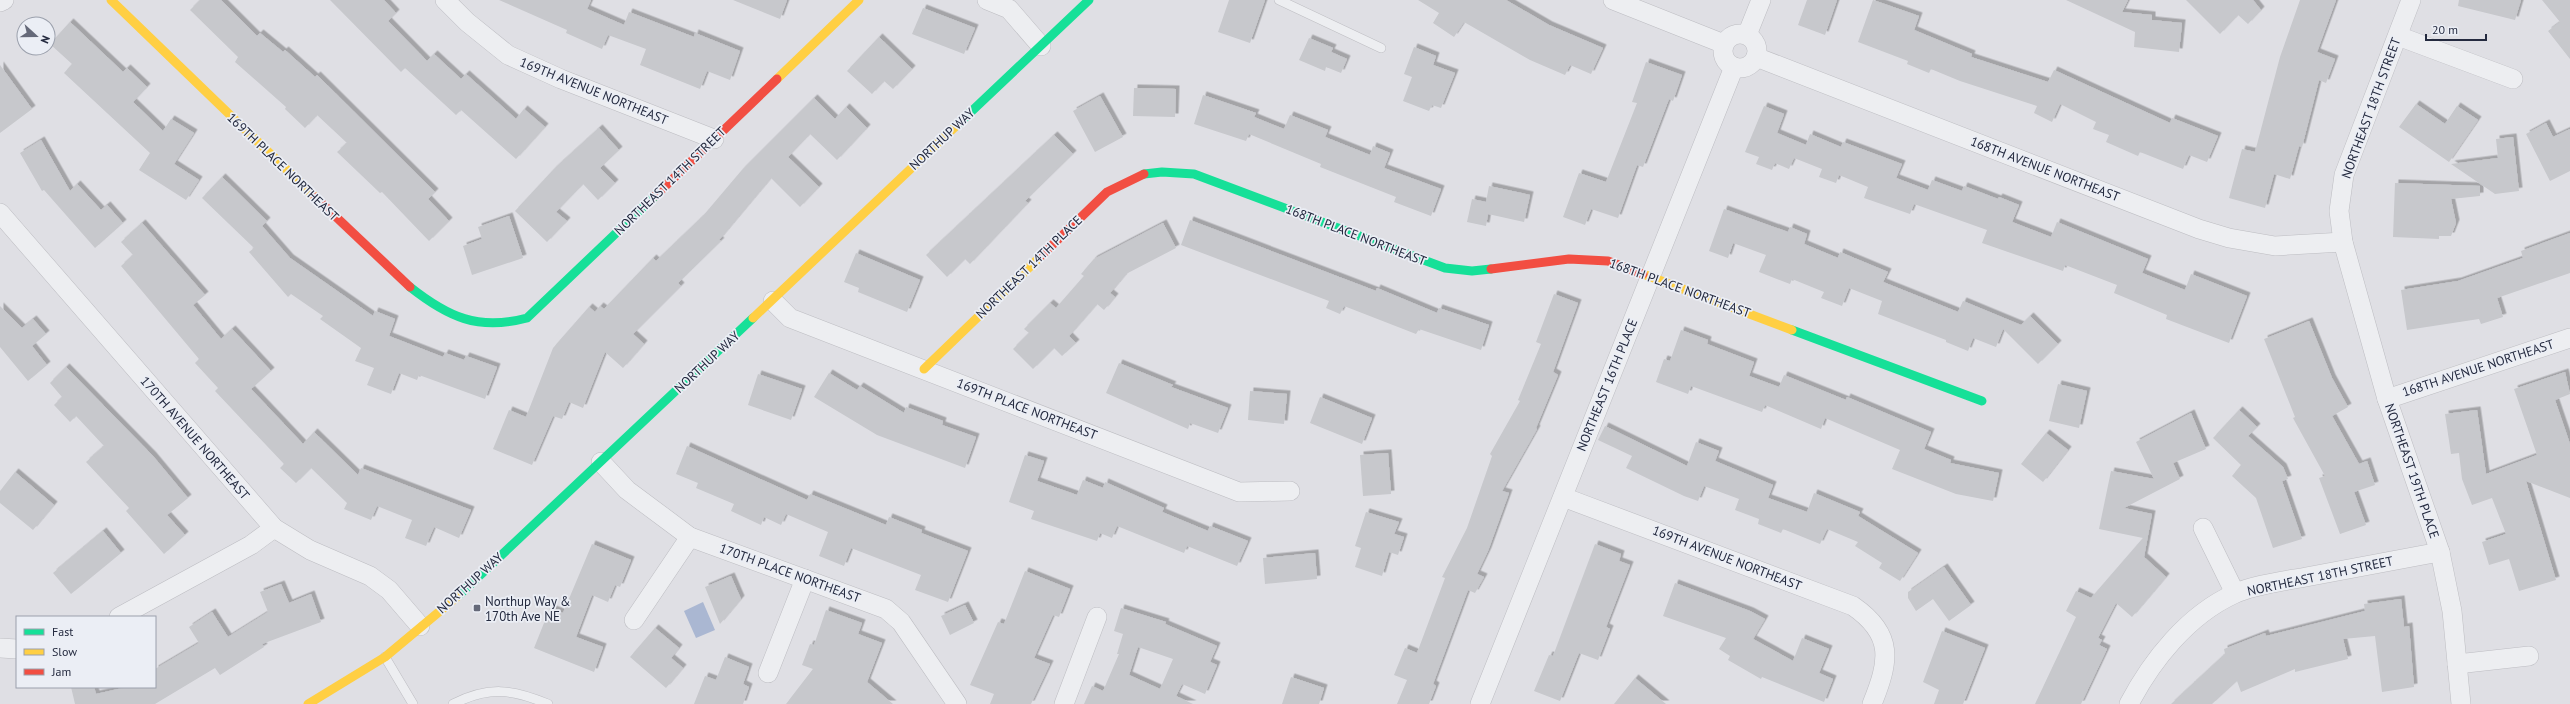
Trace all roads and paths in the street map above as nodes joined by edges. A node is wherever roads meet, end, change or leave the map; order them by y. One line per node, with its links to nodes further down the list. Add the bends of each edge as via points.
1 (4, 0): 11 (street)
2 (111, 0): 26 (street, 169TH PLACE NORTHEAST, via 396,276 426,301)
3 (445, 0): 20 (street, 169TH AVENUE NORTHEAST, via 508,56 561,80)
4 (859, 0): 20 (street, NORTHEAST 14TH STREET)
5 (987, 0): 15 (street, via 1009,9)
6 (1089, 0): 15 (street, NORTHUP WAY)
7 (1279, 0): 16 (lane)
8 (1613, 0): 14 (street)
9 (1761, 0): 12 (street)
10 (2411, 0): 13 (street, NORTHEAST 18TH STREET)
11 (0, 2)
12 (1747, 35): 14 (street, via 1736,34); 17 (street, via 1755,42)
13 (2398, 36): 19 (street); 23 (street, NORTHEAST 18TH STREET, via 2344,175 2339,211)
14 (1724, 44): 18 (street, via 1726,60)
15 (1040, 46): 25 (street, NORTHUP WAY)
16 (1381, 48)
17 (1756, 57): 18 (street, via 1744,67); 23 (street, 168TH AVENUE NORTHEAST, via 2229,238 2275,246)
18 (1734, 67): 24 (street, NORTHEAST 16TH PLACE)
19 (2513, 79)
20 (714, 139): 26 (street, NORTHEAST 14TH STREET, via 528,318 499,325)
21 (1141, 174): 24 (street, 168TH PLACE NORTHEAST, via 1194,174 1445,268 1472,271 1569,260 1608,261); 28 (street, NORTHEAST 14TH PLACE, via 1107,192)
22 (0, 213): 34 (street, 170TH AVENUE NORTHEAST)
23 (2343, 242): 29 (street, NORTHEAST 19TH PLACE)
24 (1650, 277): 30 (street, 168TH PLACE NORTHEAST); 33 (street, NORTHEAST 16TH PLACE)
25 (772, 301): 28 (street, 169TH PLACE NORTHEAST, via 790,318); 31 (street, NORTHUP WAY)
26 (465, 321)
27 (2570, 338): 29 (street, 168TH AVENUE NORTHEAST)
28 (924, 369): 32 (street, 169TH PLACE NORTHEAST, via 1239,492)
29 (2387, 399): 37 (street, NORTHEAST 19TH PLACE)
30 (1982, 401)
31 (601, 462): 36 (street, 170TH PLACE NORTHEAST, via 627,490); 43 (street, NORTHUP WAY, via 463,592)
32 (1290, 491)
33 (1562, 496): 56 (street, NORTHEAST 16TH PLACE); 57 (street, 169TH AVENUE NORTHEAST, via 1853,606 1869,617 1881,635 1886,654 1884,675)
34 (274, 528): 40 (street, via 251,545); 43 (street, 170TH AVENUE NORTHEAST, via 310,550 370,576 389,590)
35 (2203, 528): 39 (street)
36 (690, 537): 38 (street, 170TH PLACE NORTHEAST); 42 (street)
37 (2440, 552): 39 (street, NORTHEAST 18TH STREET); 48 (street, NORTHEAST 19TH PLACE, via 2452,611)
38 (805, 579): 49 (street); 54 (street, 170TH PLACE NORTHEAST, via 886,609 901,622)
39 (2235, 593): 58 (street, NORTHEAST 18TH STREET, via 2202,613 2178,636 2145,674)
40 (121, 616)
41 (1097, 617): 55 (street)
42 (634, 620)
43 (420, 626): 47 (street, NORTHUP WAY)
44 (0, 648): 45 (street)
45 (16, 649)
46 (2529, 656): 48 (street)
47 (385, 657): 50 (street, NORTHUP WAY); 51 (lane)
48 (2457, 664): 59 (street, NORTHEAST 19TH PLACE)
49 (768, 673)
50 (308, 704)
51 (413, 704)
52 (453, 704): 53 (lane, via 474,694 505,691)
53 (548, 704)
54 (957, 704)
55 (1064, 704)
56 (1480, 704)
57 (1872, 704)
58 (2129, 704)
59 (2461, 704)

